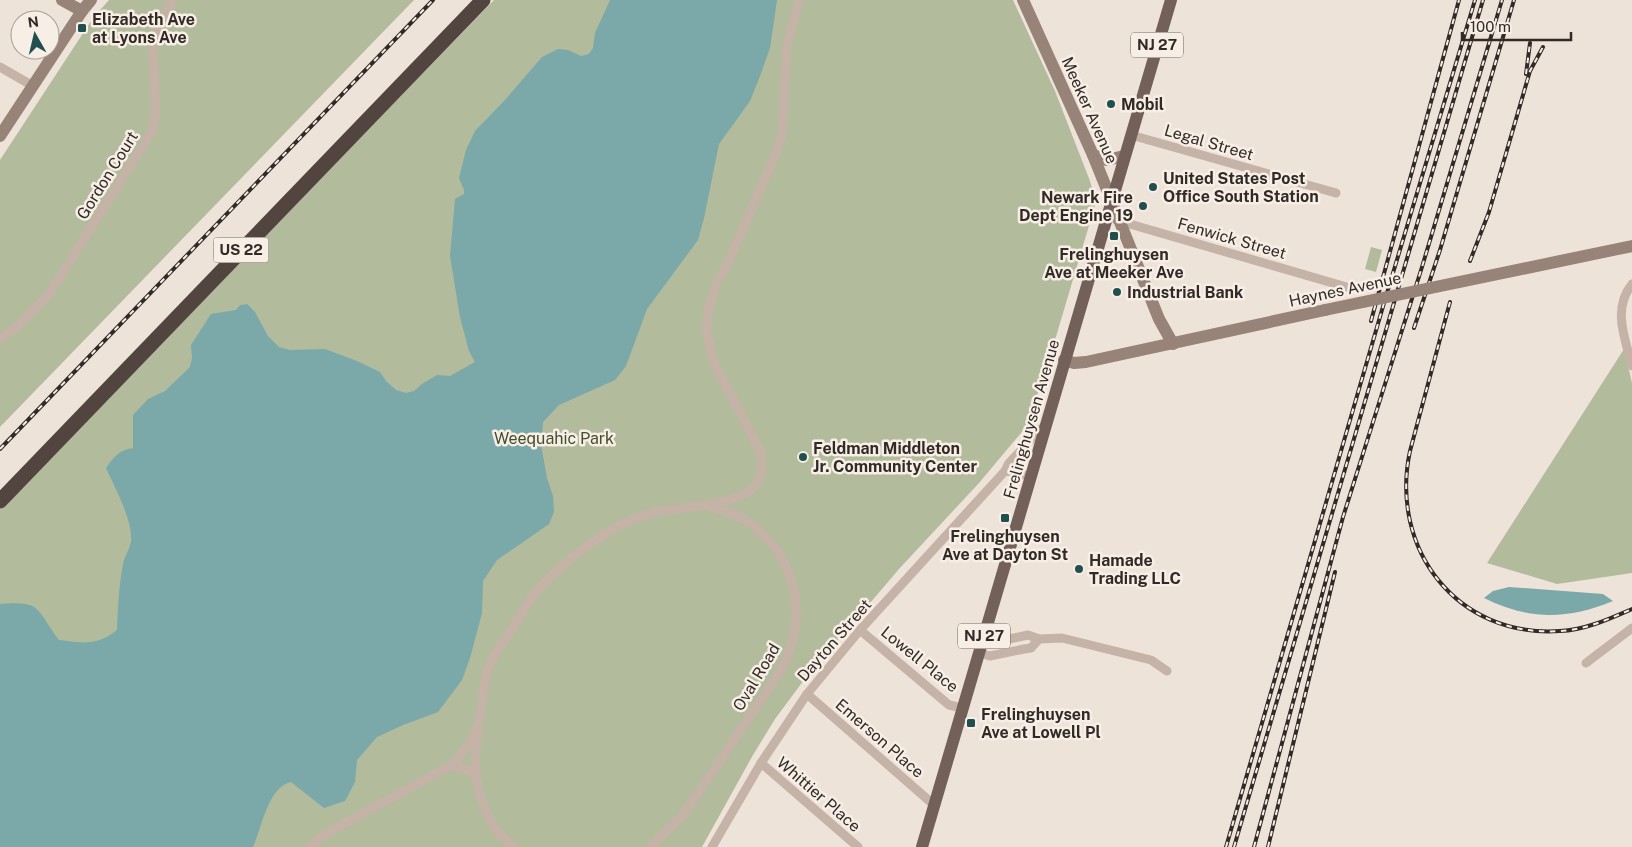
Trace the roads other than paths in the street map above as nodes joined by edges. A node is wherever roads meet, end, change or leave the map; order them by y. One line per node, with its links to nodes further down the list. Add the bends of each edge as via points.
1 (62, 0): 9 (main road)
2 (91, 0): 9 (main road)
3 (173, 0): 23 (street, Gordon Court, via 152,38 156,110 152,131 50,293 18,326)
4 (470, 0): 30 (highway, US 22)
5 (483, 0): 31 (highway, US 22)
6 (799, 0): 32 (street, via 787,47 782,135 776,156 716,284 708,312 707,332 714,361 760,453 760,479 755,486 732,499)
7 (1023, 0): 14 (main road, Meeker Avenue)
8 (1171, 0): 12 (main road, Frelinghuysen Avenue / NJ 27)
9 (82, 12): 11 (main road)
10 (0, 67): 11 (street)
11 (33, 86): 13 (main road)
12 (1131, 135): 15 (main road, Frelinghuysen Avenue / NJ 27); 16 (street, Legal Street)
13 (0, 136)
14 (1093, 155): 15 (main road, via 1107,160); 17 (main road, Meeker Avenue)
15 (1124, 156): 17 (main road, Frelinghuysen Avenue / NJ 27)
16 (1336, 193)
17 (1111, 200): 18 (main road, Frelinghuysen Avenue / NJ 27); 19 (main road, Meeker Avenue)
18 (1106, 218): 19 (street, Fenwick Street); 25 (main road, Frelinghuysen Avenue / NJ 27)
19 (1120, 221): 22 (street, Fenwick Street); 24 (main road, Meeker Avenue, via 1159,319)
20 (1632, 246): 24 (main road, Haynes Avenue, bridge)
21 (1632, 284): 26 (street, via 1625,295 1620,315)
22 (1350, 288)
23 (0, 339)
24 (1173, 344): 25 (main road, Haynes Avenue, via 1086,362)
25 (1064, 360): 27 (main road, Frelinghuysen Avenue / NJ 27)
26 (1632, 366)
27 (1046, 425): 28 (street, Dayton Street); 29 (main road, Frelinghuysen Avenue / NJ 27)
28 (1005, 471): 29 (street); 34 (street, Dayton Street)
29 (1031, 476): 35 (main road, Frelinghuysen Avenue / NJ 27)
30 (0, 487)
31 (0, 501)
32 (705, 505): 42 (street, via 655,512 618,527 585,547 550,577 534,594 489,667); 50 (street, Oval Road, via 746,520 760,530 776,550 794,591 796,627 791,649 779,673 680,818)
33 (1632, 628): 38 (street)
34 (860, 630): 40 (street, Dayton Street); 41 (street, Lowell Place, via 949,705)
35 (983, 638): 36 (street, via 995,642 1028,635); 37 (main road, Frelinghuysen Avenue / NJ 27)
36 (1039, 639): 37 (street, via 1031,648 990,656); 39 (street, via 1062,638 1151,660)
37 (978, 653): 41 (main road, Frelinghuysen Avenue / NJ 27)
38 (1586, 663)
39 (1168, 671)
40 (807, 694): 43 (street, Dayton Street); 46 (street, Emerson Place)
41 (962, 708): 46 (main road, Frelinghuysen Avenue / NJ 27)
42 (479, 721): 44 (street, via 463,753); 45 (street)
43 (761, 763): 47 (street, Dayton Street); 51 (street, Whittier Place)
44 (450, 766): 45 (street, via 464,768); 48 (street, via 327,833)
45 (476, 775): 49 (street, via 487,815 502,837)
46 (934, 805): 52 (main road, Frelinghuysen Avenue / NJ 27)
47 (714, 846)
48 (308, 847)
49 (514, 847)
50 (650, 847)
51 (858, 847)
52 (922, 847)

